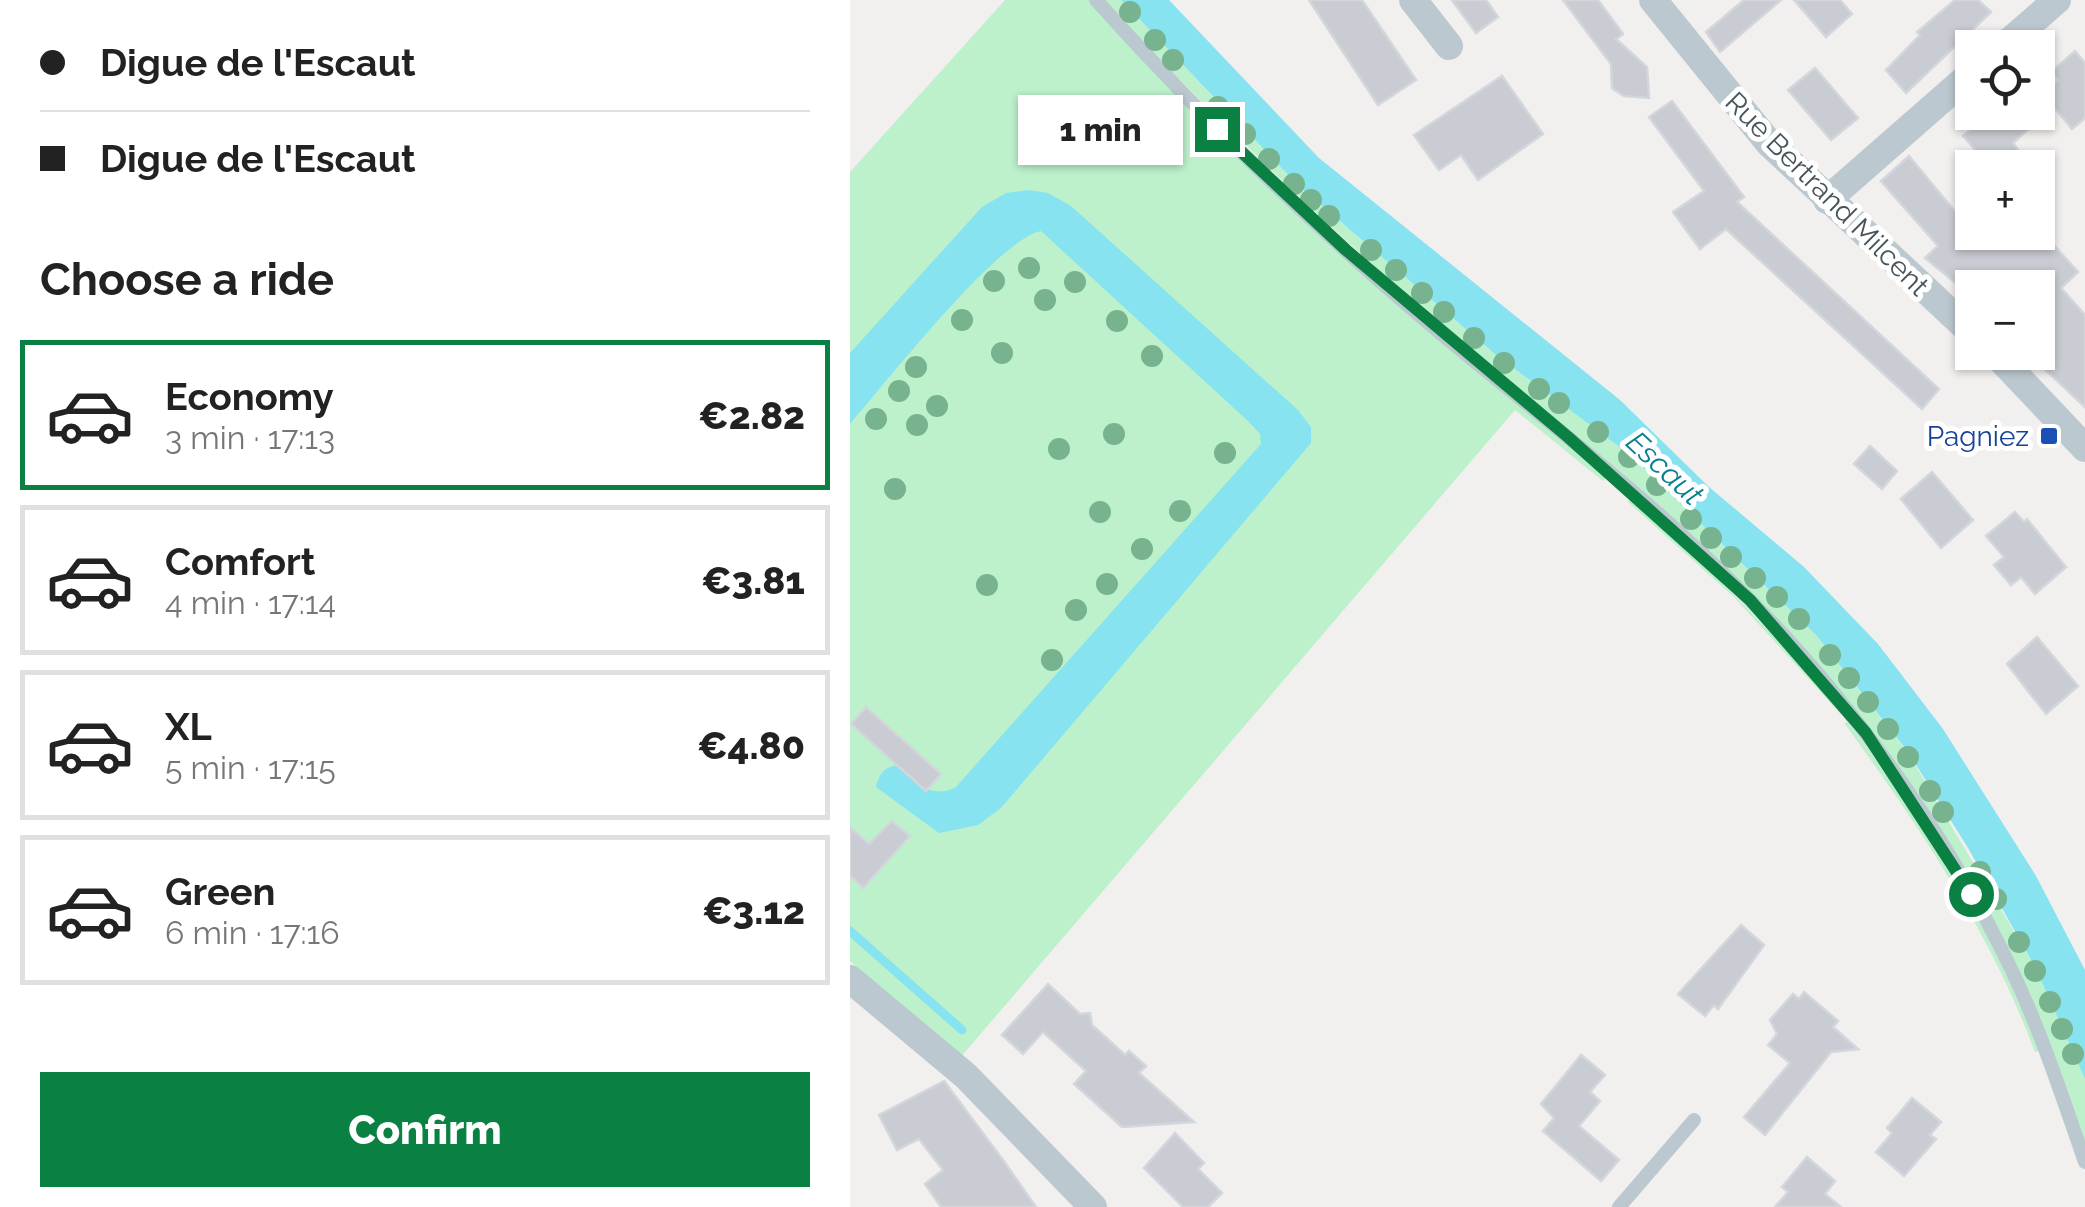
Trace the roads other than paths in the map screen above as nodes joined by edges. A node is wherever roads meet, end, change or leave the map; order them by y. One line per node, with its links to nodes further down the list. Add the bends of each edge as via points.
1 (1096, 0): 14 (lane, via 1288,198 1668,524 1814,669 1896,776 1988,925 2033,1020)
2 (1413, 0): 6 (street)
3 (1653, 0): 8 (street, Rue Bertrand Milcent, via 1742,114)
4 (2057, 0): 5 (street)
5 (2023, 30)
6 (1449, 46)
7 (1955, 88): 8 (street)
8 (1828, 200): 9 (street, Rue Bertrand Milcent)
9 (1955, 317)
10 (2011, 370): 11 (street)
11 (2085, 448)
12 (850, 979): 15 (street, via 966,1076)
13 (1694, 1120): 16 (lane)
14 (2085, 1162)
15 (1093, 1207)
16 (1619, 1207)

